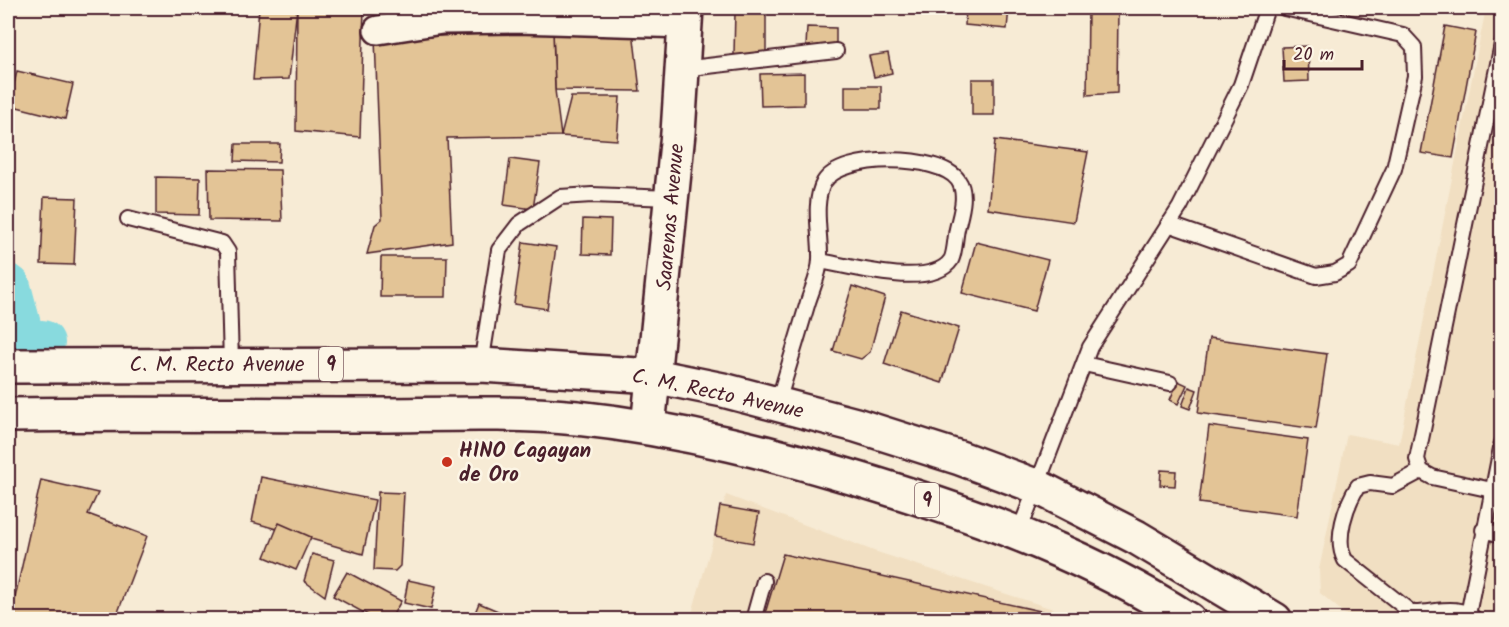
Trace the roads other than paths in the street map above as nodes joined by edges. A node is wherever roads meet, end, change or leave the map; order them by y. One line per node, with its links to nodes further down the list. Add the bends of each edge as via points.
1 (1267, 8): 10 (lane, via 1241,85)
2 (1284, 8): 10 (lane, via 1403,35 1414,47 1415,76 1394,169 1349,265 1335,273 1316,276)
3 (686, 16): 4 (street, via 453,20); 7 (main road, Saarenas Avenue)
4 (378, 30)
5 (1502, 44): 24 (lane, via 1425,408 1417,459)
6 (836, 51): 7 (lane)
7 (682, 69): 8 (main road, Saarenas Avenue)
8 (671, 198): 15 (lane, via 560,197 519,224 499,250); 17 (main road, Saarenas Avenue)
9 (128, 219): 12 (lane, via 222,243 228,252)
10 (1168, 224): 13 (lane, via 1101,328)
11 (820, 261): 11 (lane, via 820,190 834,173 865,161 890,160 929,166 958,180 963,197 951,260 939,270 916,276); 19 (lane)
12 (231, 364): 14 (main road, C. M. Recto Avenue / 9); 15 (main road, C. M. Recto Avenue / 9)
13 (1084, 364): 18 (lane); 25 (lane)
14 (83, 365): 16 (main road, C. M. Recto Avenue / 9); 20 (main road)
15 (481, 365): 17 (main road, C. M. Recto Avenue / 9)
16 (8, 366)
17 (654, 376): 19 (main road, C. M. Recto Avenue / 9); 22 (main road, Saarenas Avenue)
18 (1170, 383)
19 (778, 402): 25 (main road, C. M. Recto Avenue / 9, via 960,458)
20 (83, 414): 21 (main road, 9); 22 (main road, 9, via 515,416)
21 (8, 416)
22 (648, 426): 28 (main road, 9, via 842,474)
23 (1502, 443): 26 (lane)
24 (1421, 471): 26 (lane); 31 (lane, via 1393,486 1358,486 1340,537 1342,554 1412,613 1447,609)
25 (1038, 487): 28 (lane); 34 (main road, C. M. Recto Avenue / 9, via 1136,537)
26 (1492, 490): 27 (lane)
27 (1483, 530): 29 (lane); 31 (lane)
28 (1019, 532): 33 (main road, 9, via 1083,561)
29 (1502, 535)
30 (764, 581): 32 (lane)
31 (1470, 617)
32 (753, 620)
33 (1189, 620)
34 (1275, 620)

